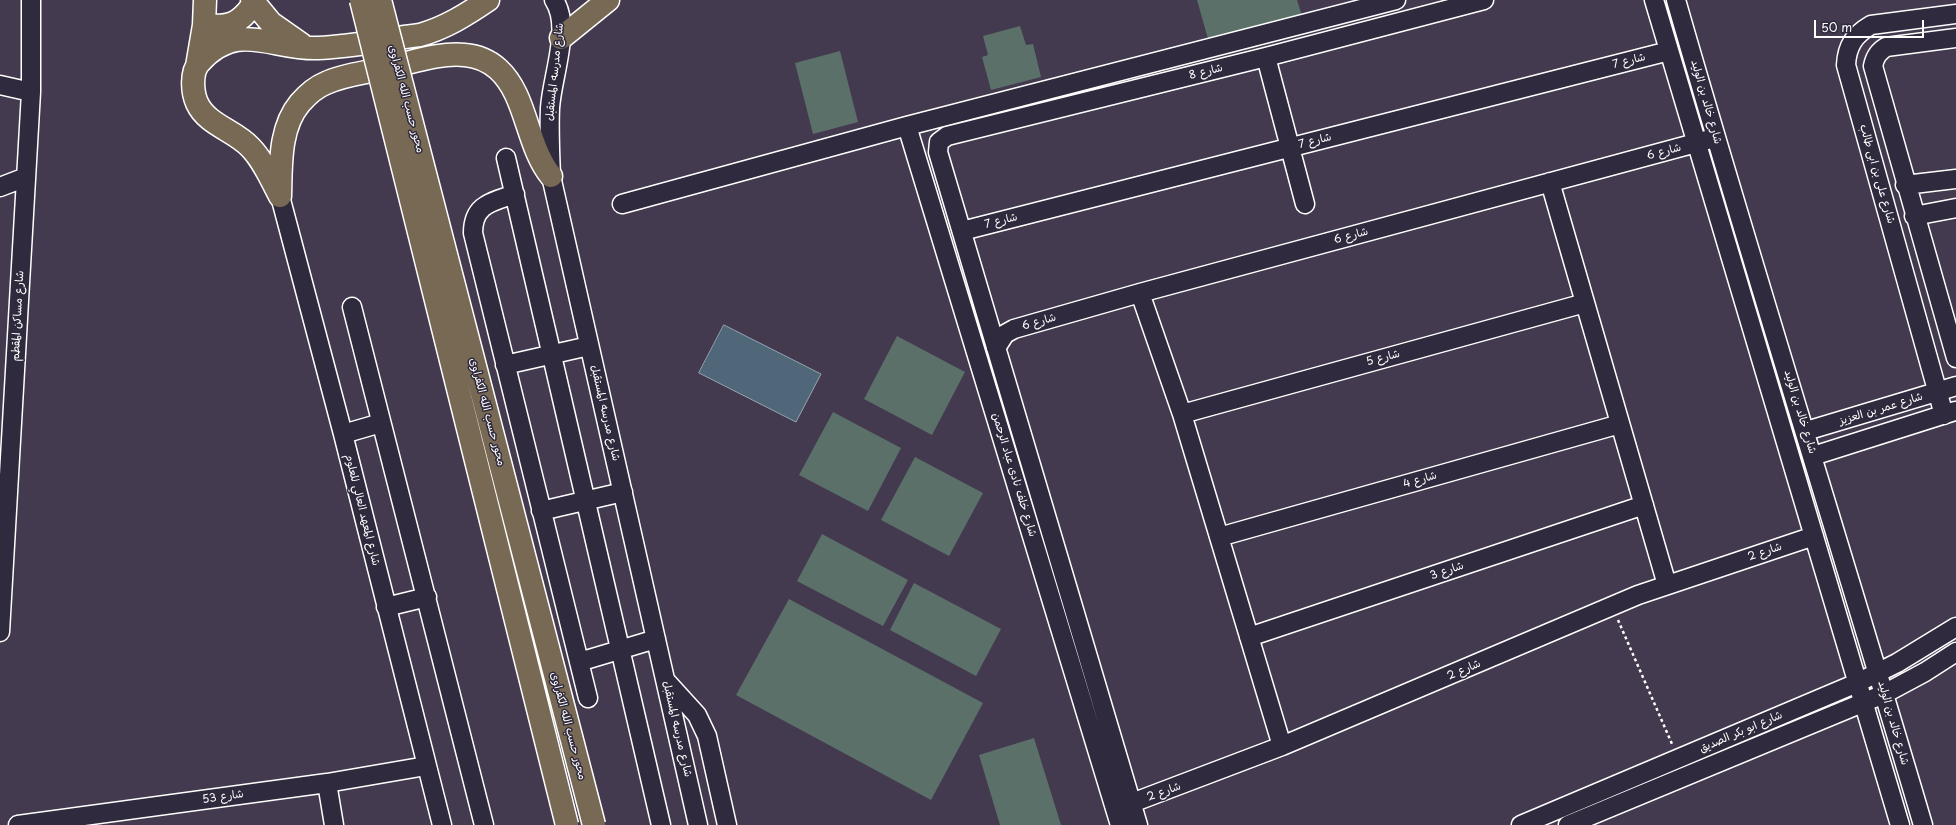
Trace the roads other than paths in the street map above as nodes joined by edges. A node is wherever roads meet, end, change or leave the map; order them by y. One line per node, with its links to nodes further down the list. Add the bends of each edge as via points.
1 (31, 0): 22 (street, شارع مساكن المقطم)
2 (205, 0): 14 (main road)
3 (361, 0): 93 (main road, محور حسب الله الكفراوى, bridge)
4 (380, 0): 94 (main road, محور حسب الله الكفراوى, bridge)
5 (488, 0): 17 (main road, via 455,21 432,31 326,48)
6 (554, 0): 15 (street, شارع مدرسه المستقبل, via 562,20)
7 (608, 0): 15 (main road)
8 (1396, 0): 23 (street)
9 (1484, 0): 19 (street, شارع 8)
10 (1654, 0): 18 (street, شارع خالد بن الوليد)
11 (1676, 0): 24 (street, شارع خالد بن الوليد)
12 (253, 1): 14 (main road, via 246,15 234,24 219,27); 17 (main road, via 283,33)
13 (1956, 14): 43 (street, شارع على بن ابى طالب, via 1871,25 1852,41 1847,53 1848,77)
14 (204, 25): 20 (main road)
15 (561, 38): 29 (street, شارع مدرسه المستقبل, via 550,107)
16 (1956, 38): 33 (street, via 1886,47 1875,58 1874,74)
17 (307, 48): 20 (main road, via 241,38 220,46 204,57)
18 (1669, 51): 25 (street, شارع خالد بن الوليد); 26 (street, شارع 7)
19 (1266, 57): 26 (street); 27 (street, شارع 8, via 947,136 939,142)
20 (197, 66): 36 (main road, via 193,84 201,111 249,146 262,162)
21 (0, 85): 22 (street)
22 (31, 92): 30 (street, شارع مساكن المقطم)
23 (907, 126): 37 (street); 47 (street, شارع خلف نادى عباد الرحمن)
24 (1716, 138): 25 (street, شارع 6); 59 (street, شارع خالد بن الوليد)
25 (1696, 143): 32 (street, شارع 6); 66 (street, شارع خالد بن الوليد)
26 (1290, 147): 38 (street); 41 (street, شارع 7)
27 (938, 152): 41 (street, شارع خلف نادى عباد الرحمن)
28 (506, 158): 35 (street)
29 (551, 176): 36 (main road, via 539,159 518,99 506,77 491,64 474,56 450,55 336,78 311,92 299,104 288,124 283,146); 49 (street, شارع مدرسه المستقبل)
30 (26, 177): 34 (street); 71 (street, شارع مساكن المقطم)
31 (1956, 179): 33 (street)
32 (1550, 182): 44 (street, شارع 6); 45 (street)
33 (1905, 185): 40 (street)
34 (0, 187)
35 (515, 194): 50 (street); 52 (street, via 490,202 482,208 473,222 473,233)
36 (280, 196): 60 (street, شارع المعهد العالي للعلوم)
37 (622, 204)
38 (1305, 204)
39 (1956, 208): 40 (street)
40 (1914, 216): 42 (street)
41 (962, 231): 48 (street, شارع خلف نادى عباد الرحمن)
42 (1921, 239): 43 (street); 51 (street)
43 (1897, 245): 54 (street, شارع على بن ابى طالب)
44 (1140, 293): 48 (street, شارع 6, via 1010,330); 56 (street)
45 (1585, 303): 56 (street, شارع 5); 58 (street)
46 (352, 307): 57 (street)
47 (973, 341): 48 (street); 87 (street, شارع خلف نادى عباد الرحمن)
48 (994, 342): 87 (street, شارع خلف نادى عباد الرحمن)
49 (589, 346): 50 (street); 62 (street, شارع مدرسه المستقبل)
50 (552, 354): 52 (street); 63 (street)
51 (1956, 358)
52 (505, 365): 65 (street)
53 (1956, 386): 54 (street, شارع عمر بن العزيز)
54 (1938, 392): 55 (street, شارع على بن ابى طالب); 59 (street, شارع عمر بن العزيز)
55 (1950, 413): 61 (street)
56 (1182, 414): 67 (street)
57 (382, 423): 60 (street); 69 (street)
58 (1620, 424): 64 (street); 67 (street, شارع 4)
59 (1806, 431): 61 (street, شارع خالد بن الوليد)
60 (343, 434): 70 (street, شارع المعهد العالي للعلوم)
61 (1813, 456): 78 (street, شارع خالد بن الوليد)
62 (624, 492): 63 (street); 74 (street, شارع مدرسه المستقبل)
63 (585, 500): 65 (street); 75 (street)
64 (1644, 505): 68 (street); 73 (street, شارع 3)
65 (541, 511): 77 (street)
66 (1814, 536): 68 (street, شارع 2); 80 (street, شارع خالد بن الوليد)
67 (1219, 537): 73 (street)
68 (1667, 585): 84 (street, شارع 2)
69 (427, 597): 70 (street); 92 (street)
70 (386, 607): 85 (street, شارع المعهد العالي للعلوم)
71 (0, 621)
72 (1956, 627): 78 (street, شارع ابو بكر الصديق)
73 (1249, 637): 84 (street)
74 (656, 640): 75 (street); 79 (street, شارع مدرسه المستقبل)
75 (619, 650): 77 (street); 95 (street)
76 (1956, 652): 81 (street, شارع ابو بكر الصديق)
77 (579, 662): 82 (street)
78 (1878, 673): 80 (street, شارع ابو بكر الصديق); 81 (street, شارع خالد بن الوليد)
79 (666, 682): 96 (street, شارع مدرسه المستقبل); 97 (street, via 697,715 705,731)
80 (1857, 683): 83 (street, شارع خالد بن الوليد); 99 (street, شارع ابو بكر الصديق)
81 (1884, 694): 83 (street, شارع ابو بكر الصديق); 102 (street, شارع خالد بن الوليد)
82 (588, 698)
83 (1863, 702): 100 (street, شارع ابو بكر الصديق); 101 (street, شارع خالد بن الوليد)
84 (1282, 746): 87 (street, شارع 2)
85 (426, 766): 86 (street, شارع 53); 91 (street, شارع المعهد العالي للعلوم)
86 (327, 783): 88 (street, شارع 53); 90 (street)
87 (1122, 813): 98 (street, شارع خلف نادى عباد الرحمن)
88 (80, 821): 89 (street, شارع 53)
89 (18, 825)
90 (334, 825)
91 (442, 825)
92 (484, 825)
93 (567, 825)
94 (594, 825)
95 (661, 825)
96 (698, 825)
97 (728, 825)
98 (1138, 825)
99 (1521, 825)
100 (1568, 825)
101 (1900, 825)
102 (1923, 825)

